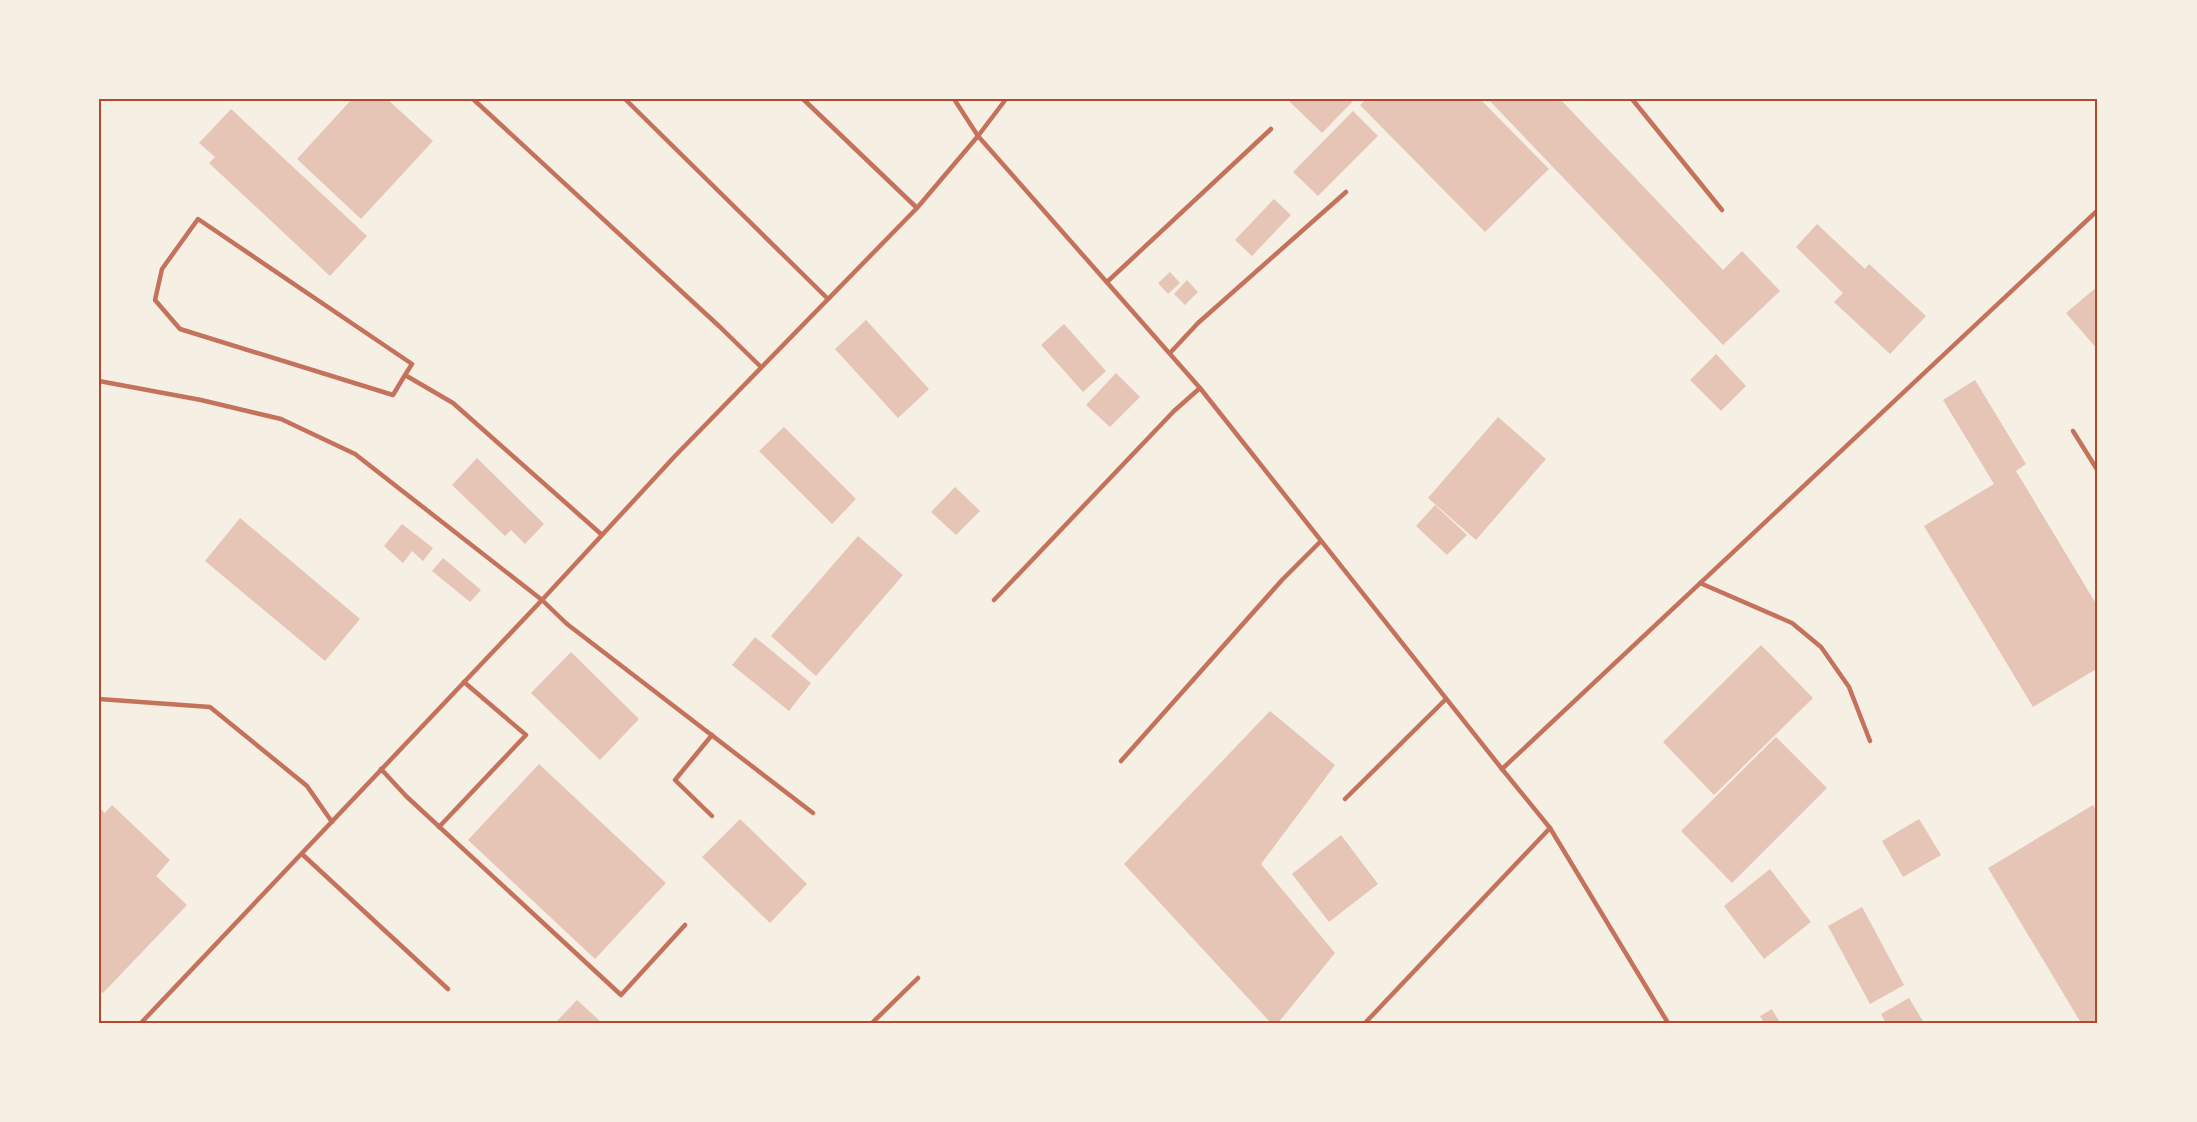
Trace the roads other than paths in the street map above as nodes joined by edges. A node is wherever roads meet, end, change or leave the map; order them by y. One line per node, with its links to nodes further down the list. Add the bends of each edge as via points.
1 (473, 99): 16 (lane)
2 (625, 99): 14 (lane)
3 (803, 99): 10 (lane)
4 (954, 99): 8 (lane)
5 (1006, 99): 8 (lane)
6 (1632, 99): 11 (lane)
7 (1270, 129): 13 (lane)
8 (978, 136): 10 (lane); 13 (lane)
9 (1346, 192): 15 (lane, via 1198,323)
10 (917, 208): 14 (lane)
11 (1722, 210)
12 (2098, 210): 24 (lane)
13 (1107, 282): 15 (lane)
14 (828, 299): 16 (lane)
15 (1170, 354): 19 (lane)
16 (761, 367): 22 (lane)
17 (405, 375): 17 (lane, via 393,395 180,328 155,300 162,269 198,219 412,364); 22 (lane, via 453,403)
18 (99, 381): 25 (lane, via 281,419 355,454)
19 (1200, 388): 23 (lane); 26 (lane)
20 (2073, 431): 21 (lane)
21 (2098, 471)
22 (601, 534): 25 (lane)
23 (1321, 541): 29 (lane); 32 (lane)
24 (1700, 583): 31 (lane, via 1792,623 1821,647 1849,687); 33 (lane)
25 (542, 600): 27 (lane); 30 (lane, via 567,624)
26 (994, 600)
27 (464, 682): 34 (lane); 39 (lane, via 526,735)
28 (99, 699): 38 (lane, via 210,706 307,786)
29 (1446, 699): 33 (lane); 35 (lane)
30 (712, 735): 36 (lane); 37 (lane, via 675,780)
31 (1870, 741)
32 (1121, 761)
33 (1502, 769): 40 (lane)
34 (381, 770): 38 (lane); 39 (lane)
35 (1345, 799)
36 (813, 813)
37 (712, 816)
38 (332, 822): 41 (lane)
39 (439, 827): 42 (lane, via 621,995)
40 (1550, 828): 47 (lane); 48 (lane)
41 (302, 854): 44 (lane); 45 (lane)
42 (685, 925)
43 (918, 978): 46 (lane)
44 (448, 989)
45 (141, 1023)
46 (873, 1023)
47 (1365, 1023)
48 (1668, 1023)

